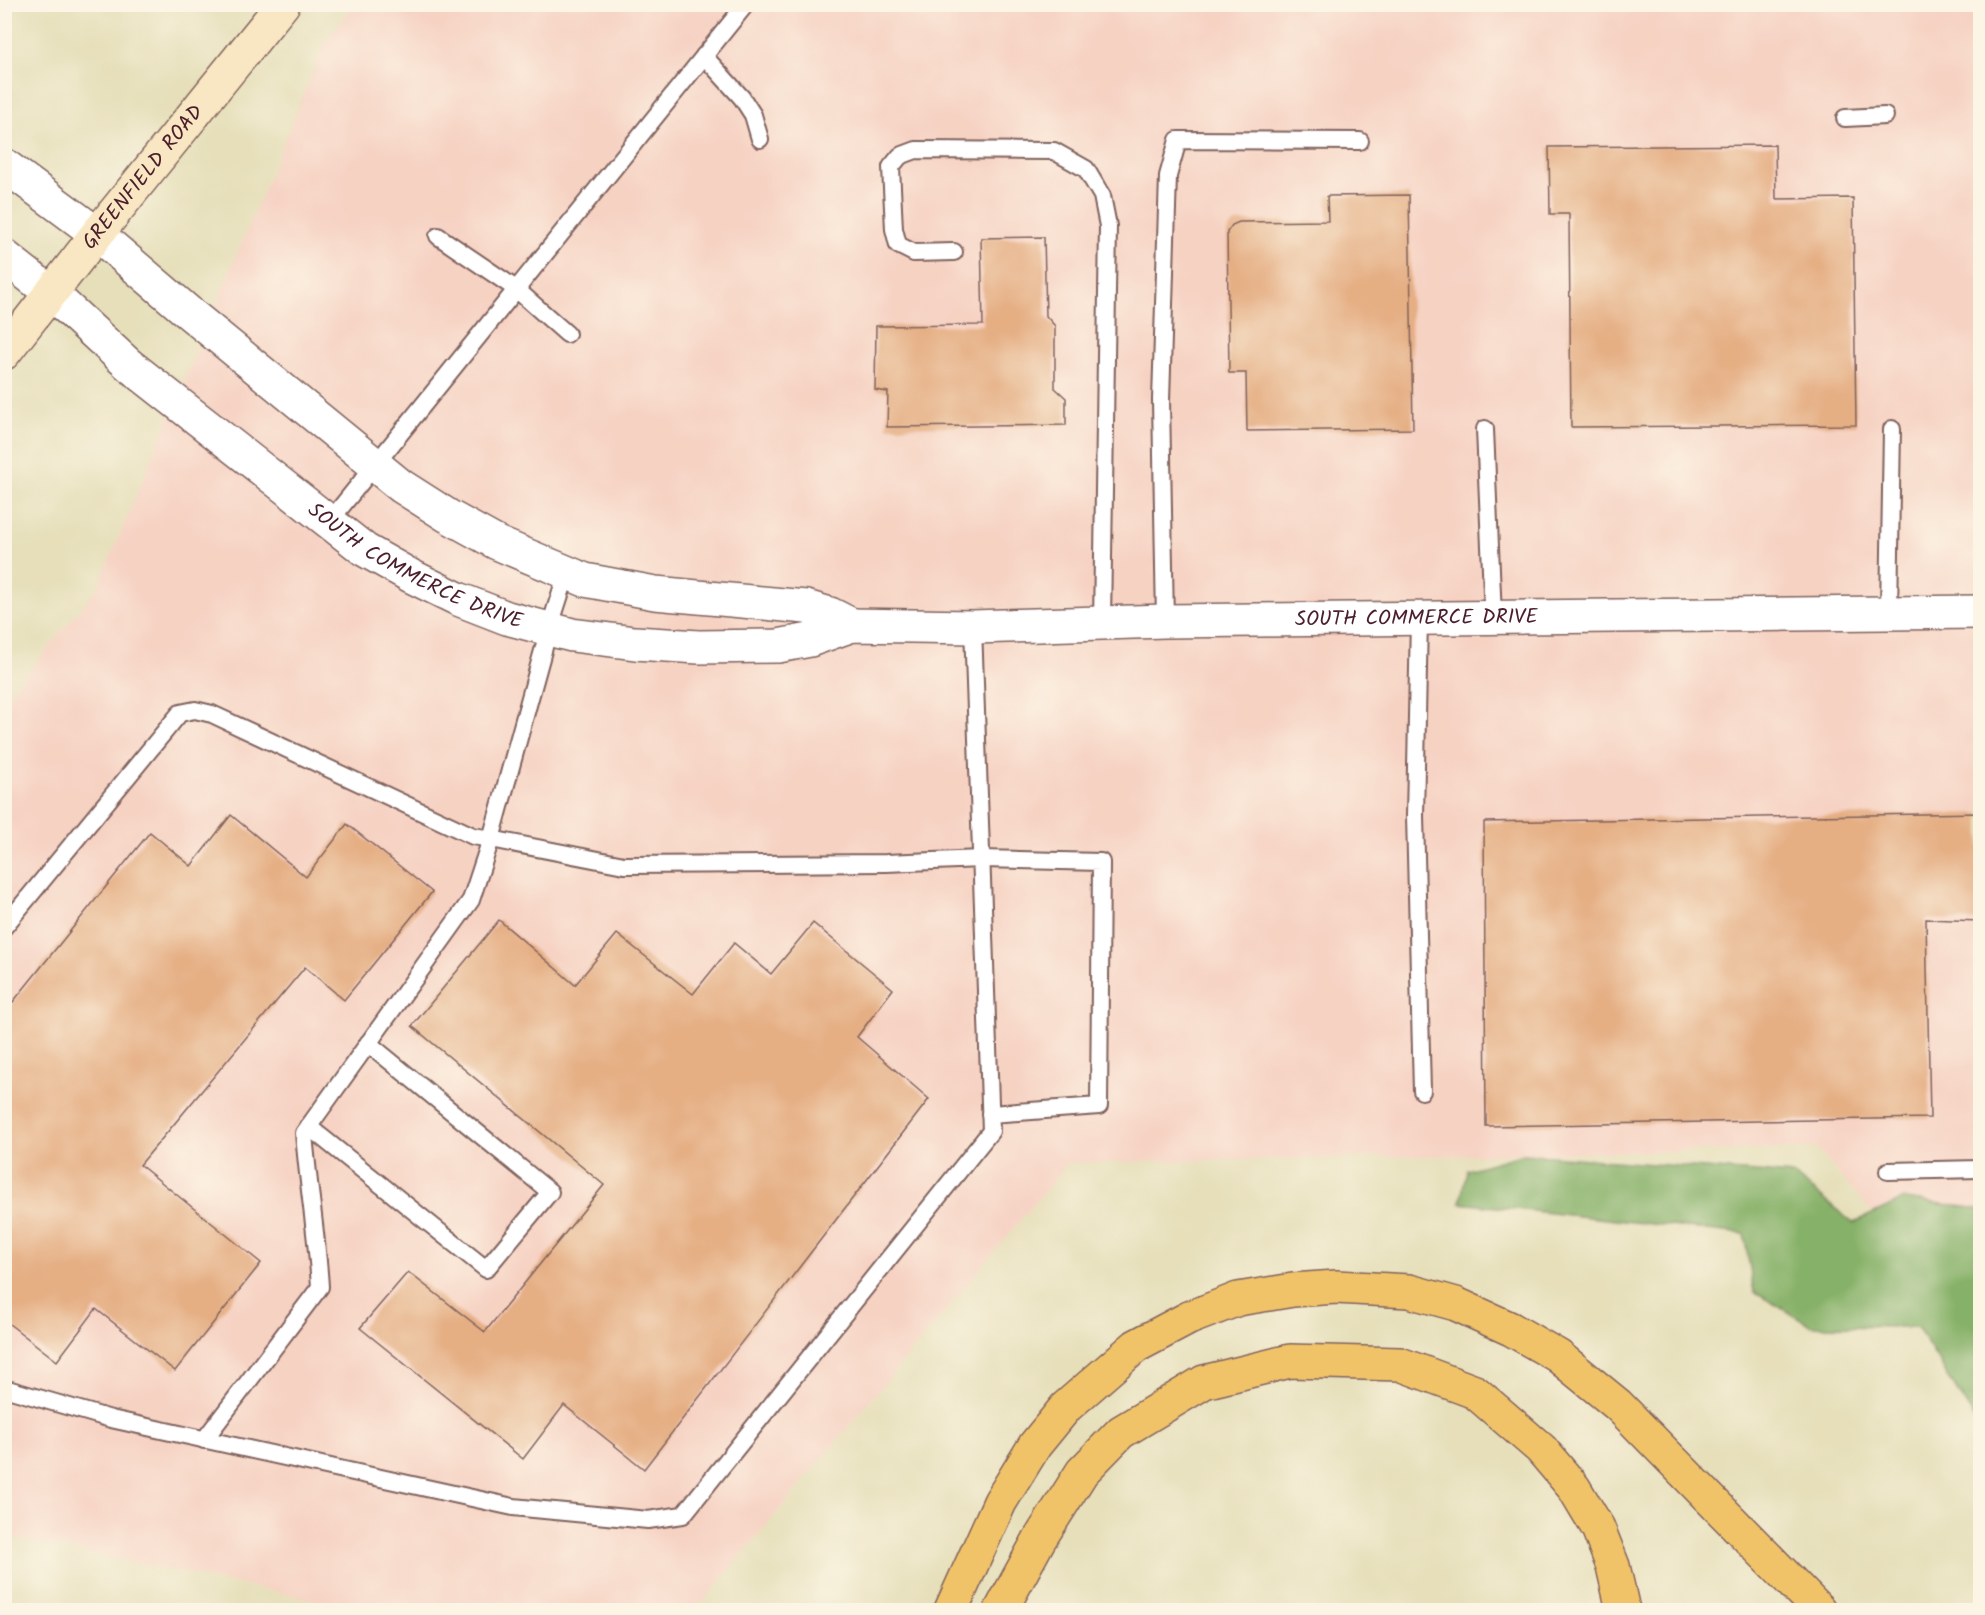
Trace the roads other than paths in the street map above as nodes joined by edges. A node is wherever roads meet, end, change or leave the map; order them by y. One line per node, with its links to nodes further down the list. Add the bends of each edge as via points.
1 (283, 4): 9 (main road, GREENFIELD ROAD)
2 (746, 4): 3 (lane)
3 (704, 56): 6 (lane, via 742,98); 13 (lane)
4 (1885, 116): 5 (lane)
5 (1845, 118)
6 (760, 139)
7 (1360, 141): 26 (lane, via 1178,140 1168,176 1161,400)
8 (4, 165): 9 (street, SOUTH COMMERCE DRIVE)
9 (97, 234): 14 (main road, GREENFIELD ROAD); 19 (street, SOUTH COMMERCE DRIVE)
10 (438, 236): 13 (lane)
11 (954, 252): 27 (lane, via 914,253 898,245 891,167 900,156 916,150 1054,151 1086,169 1102,196 1107,226)
12 (4, 256): 14 (street, SOUTH COMMERCE DRIVE)
13 (516, 289): 15 (lane); 19 (lane)
14 (51, 293): 16 (main road, GREENFIELD ROAD); 20 (street, SOUTH COMMERCE DRIVE, via 129,365)
15 (567, 334)
16 (4, 353)
17 (1485, 429): 24 (lane)
18 (1892, 429): 23 (lane)
19 (374, 464): 20 (lane); 21 (street, SOUTH COMMERCE DRIVE, via 448,516 497,543)
20 (329, 522): 30 (street, SOUTH COMMERCE DRIVE, via 365,550 411,576 507,618)
21 (567, 573): 28 (street, SOUTH COMMERCE DRIVE, via 585,580 655,592 806,607); 30 (lane)
22 (1980, 612): 23 (street, SOUTH COMMERCE DRIVE)
23 (1889, 613): 24 (street, SOUTH COMMERCE DRIVE)
24 (1493, 617): 25 (street, SOUTH COMMERCE DRIVE)
25 (1419, 619): 26 (street, SOUTH COMMERCE DRIVE); 35 (lane, via 1415,816)
26 (1165, 621): 27 (street, SOUTH COMMERCE DRIVE)
27 (1102, 623): 29 (street, SOUTH COMMERCE DRIVE)
28 (852, 625): 29 (street, SOUTH COMMERCE DRIVE); 30 (street, SOUTH COMMERCE DRIVE, via 778,646 635,644)
29 (973, 627): 32 (lane)
30 (549, 629): 31 (lane)
31 (491, 839): 32 (lane, via 624,865); 33 (lane, via 473,836 212,714 195,710 180,714); 34 (lane, via 471,900)
32 (981, 859): 36 (lane); 36 (lane, via 1101,862 1099,1106)
33 (4, 927)
34 (368, 1043): 37 (lane); 37 (lane, via 550,1192 486,1269)
35 (1422, 1091)
36 (990, 1114): 41 (lane, via 991,1131 683,1515 648,1520 513,1507)
37 (309, 1127): 41 (lane, via 304,1133 320,1287)
38 (1980, 1169): 39 (lane)
39 (1888, 1171)
40 (4, 1388): 41 (lane, via 111,1419)
41 (204, 1440)
42 (951, 1611): 45 (highway, via 1000,1502 1035,1445 1066,1407 1136,1346 1189,1318 1238,1299 1336,1287 1409,1291 1456,1304 1558,1356 1618,1405)
43 (1001, 1611): 44 (highway, via 1038,1540 1082,1472 1121,1432 1204,1382 1290,1361 1400,1364 1475,1392 1541,1449 1574,1488 1598,1528 1613,1566)
44 (1623, 1611)
45 (1819, 1611)

